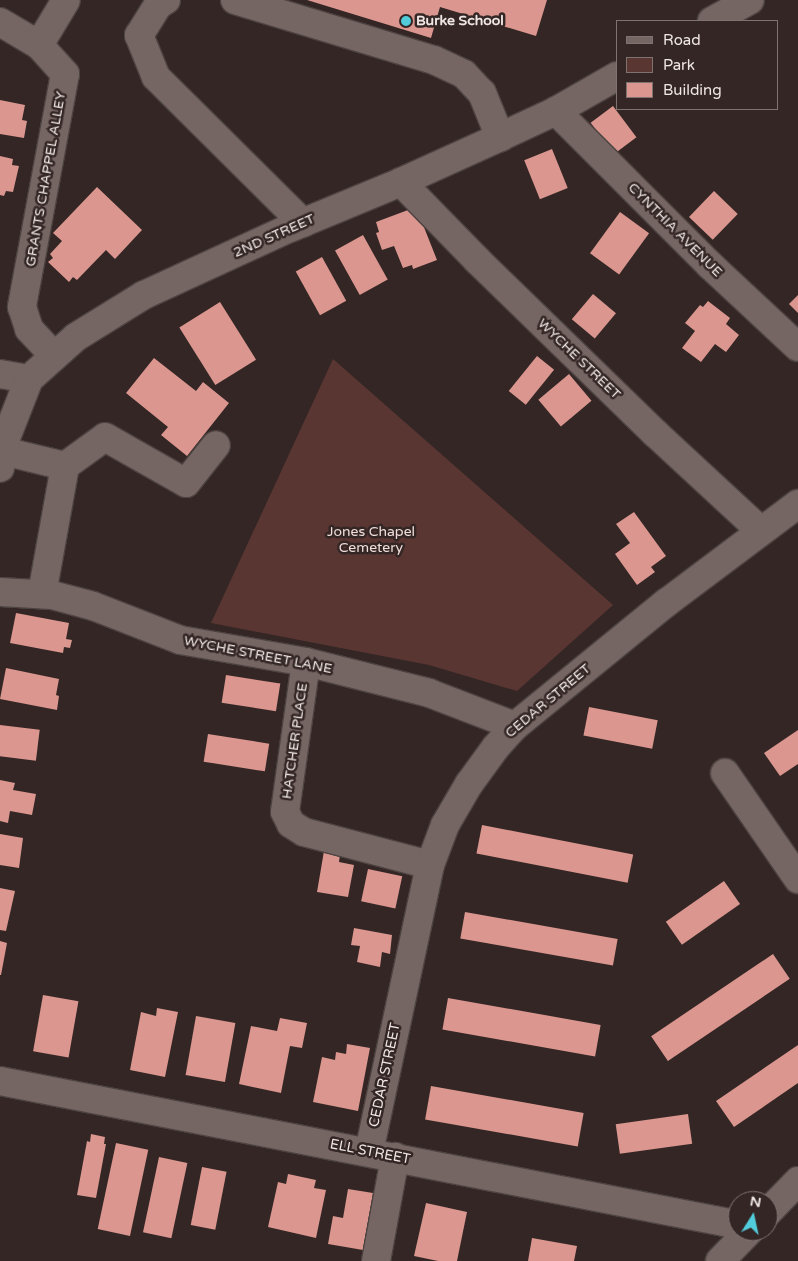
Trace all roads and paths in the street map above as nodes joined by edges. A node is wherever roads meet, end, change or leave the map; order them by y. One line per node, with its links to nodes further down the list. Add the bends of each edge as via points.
1 (66, 0): 7 (street)
2 (166, 0): 12 (street, via 158,5 139,35 156,77)
3 (235, 0): 10 (street, via 434,60 464,74 482,93)
4 (750, 0): 5 (street)
5 (714, 20)
6 (0, 22): 7 (street, GRANTS CHAPPEL ALLEY)
7 (39, 46): 14 (street, GRANTS CHAPPEL ALLEY, via 65,74 22,307 29,329)
8 (616, 77): 9 (street, 2ND STREET)
9 (556, 111): 10 (street, 2ND STREET); 13 (street, CYNTHIA AVENUE, via 710,265)
10 (500, 137): 11 (street, 2ND STREET)
11 (401, 182): 12 (street, 2ND STREET); 21 (street, WYCHE STREET, via 655,434)
12 (302, 223): 14 (street, 2ND STREET, via 144,295 76,337)
13 (798, 347)
14 (54, 356): 16 (street, 2ND STREET)
15 (0, 374): 16 (street)
16 (29, 379): 18 (street, 2ND STREET, via 6,438)
17 (216, 445): 19 (street, via 186,483 105,436)
18 (2, 460): 19 (street)
19 (65, 466): 23 (street)
20 (798, 504): 21 (street, CEDAR STREET)
21 (761, 531): 25 (street, CEDAR STREET, via 666,603)
22 (0, 592): 23 (street, WYCHE STREET LANE)
23 (42, 594): 24 (street, WYCHE STREET LANE, via 93,606 180,640)
24 (306, 662): 25 (street, WYCHE STREET LANE, via 429,693); 27 (street, HATCHER PLACE, via 285,812 291,824 304,832)
25 (515, 726): 27 (street, CEDAR STREET, via 469,784 445,825)
26 (725, 773): 28 (street)
27 (430, 865): 30 (street, CEDAR STREET)
28 (798, 879)
29 (0, 1081): 30 (street, ELL STREET)
30 (368, 1152): 31 (street, ELL STREET)
31 (395, 1157): 34 (street, ELL STREET, via 729,1223); 35 (street)
32 (798, 1181): 33 (street)
33 (778, 1202)
34 (739, 1242)
35 (376, 1261)

